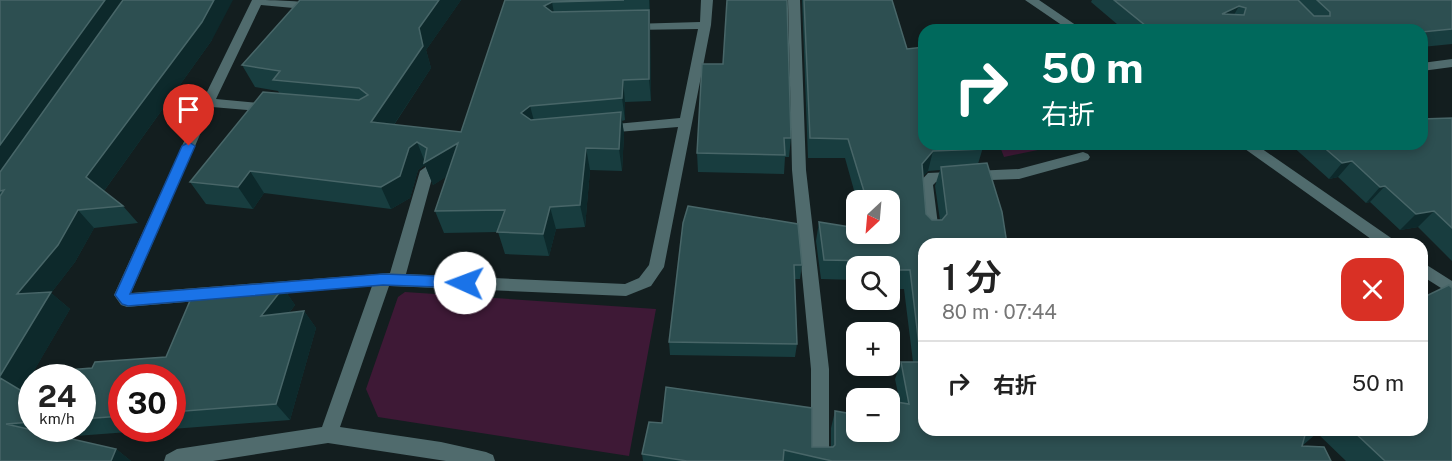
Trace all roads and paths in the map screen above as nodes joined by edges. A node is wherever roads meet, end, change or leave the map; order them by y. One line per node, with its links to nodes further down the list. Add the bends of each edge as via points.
1 (707, 0): 7 (street)
2 (795, 0): 26 (street, via 799,170 819,369)
3 (1031, 0): 6 (street)
4 (258, 1): 5 (street); 11 (street)
5 (324, 8)
6 (1065, 24)
7 (705, 25): 8 (street); 13 (street)
8 (623, 27)
9 (1452, 63): 10 (street)
10 (1428, 65)
11 (208, 102): 12 (street); 21 (street, via 122,295 128,300)
12 (288, 109)
13 (685, 122): 14 (street); 21 (street, via 656,267 645,282 626,290)
14 (592, 130)
15 (1254, 150): 19 (street)
16 (1083, 157): 18 (street, via 1019,174 933,177 926,183)
17 (427, 171): 21 (street)
18 (931, 233)
19 (1380, 238)
20 (1428, 272): 22 (street)
21 (389, 280): 23 (street)
22 (1452, 289)
23 (328, 434): 24 (street); 25 (street)
24 (173, 461)
25 (486, 461)
26 (820, 461)

